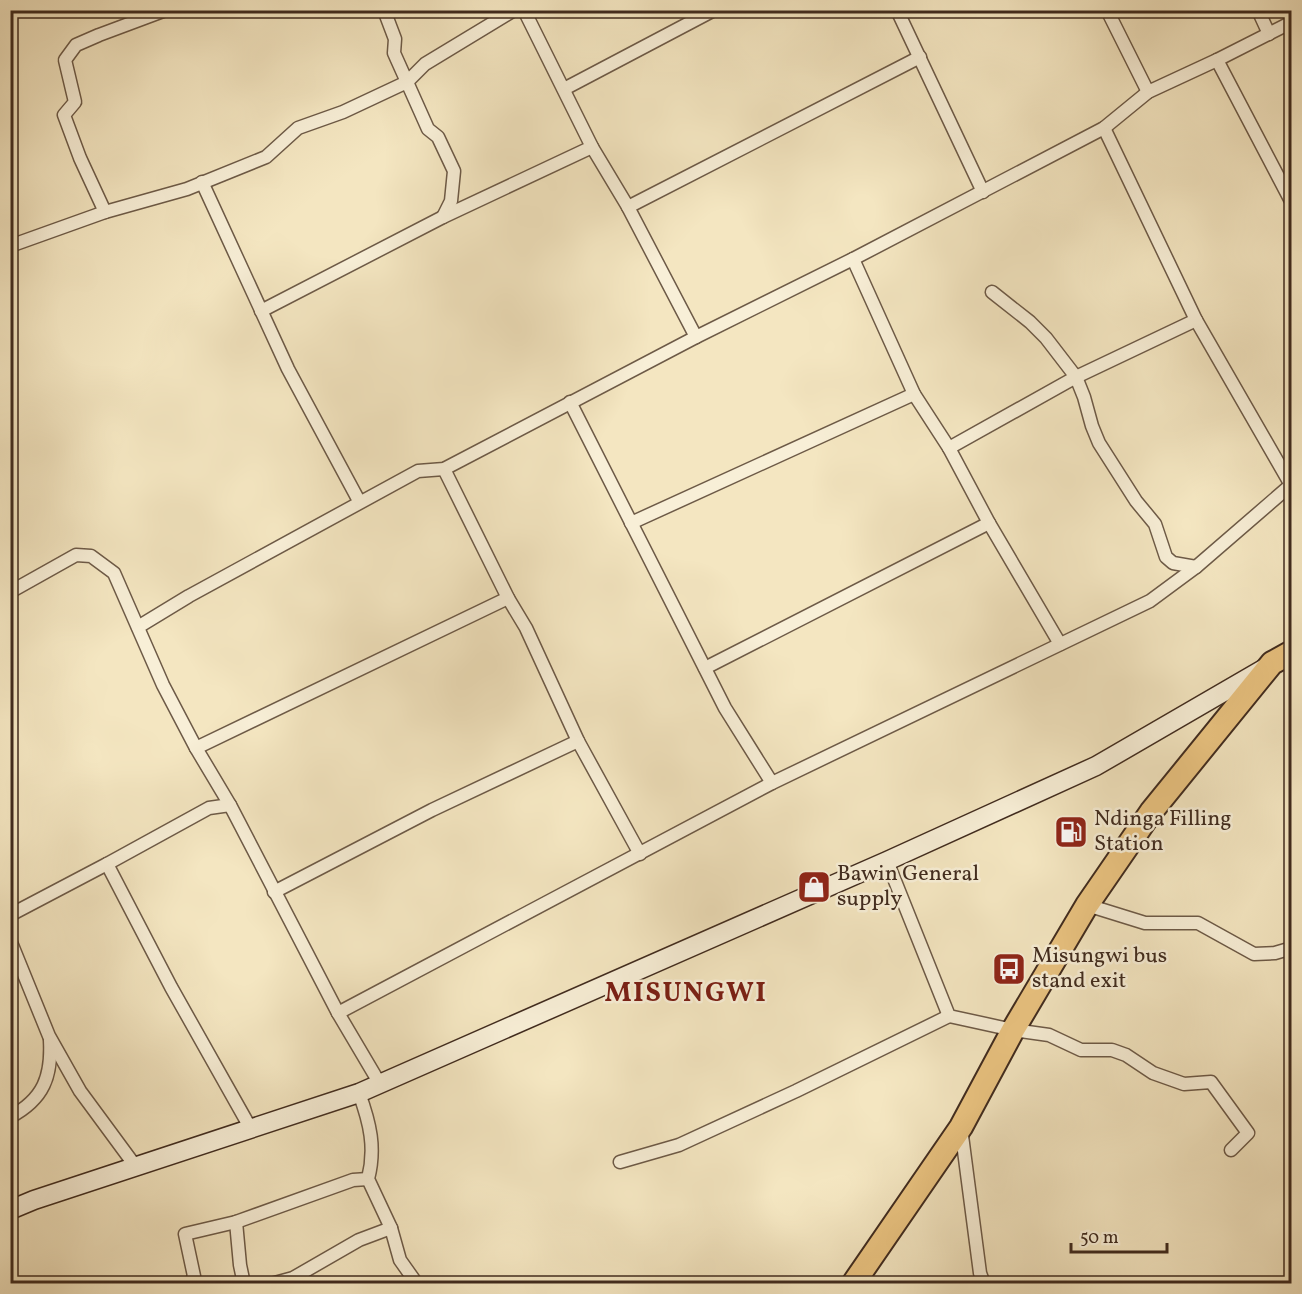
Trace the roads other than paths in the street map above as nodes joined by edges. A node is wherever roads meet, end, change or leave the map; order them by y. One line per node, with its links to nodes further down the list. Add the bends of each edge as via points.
1 (166, 10): 22 (street, via 76,45 65,60 75,102 64,115)
2 (384, 10): 13 (street, via 395,39 394,53)
3 (514, 10): 13 (street, via 425,64)
4 (524, 10): 14 (street)
5 (714, 10): 14 (street)
6 (897, 10): 11 (street)
7 (1107, 10): 15 (street)
8 (1258, 10): 10 (street)
9 (1292, 22): 10 (street)
10 (1269, 34): 12 (street)
11 (920, 57): 19 (street); 21 (street)
12 (1217, 60): 15 (street); 20 (street)
13 (407, 82): 18 (street, via 344,112 298,128 266,157); 23 (street, via 428,129 438,138 454,171 451,201)
14 (564, 89): 17 (street)
15 (1149, 92): 16 (street)
16 (1104, 128): 19 (street); 28 (street)
17 (592, 147): 21 (street); 23 (street)
18 (202, 182): 22 (street); 27 (street)
19 (983, 192): 25 (street)
20 (1292, 203)
21 (628, 207): 29 (street)
22 (105, 212): 24 (street)
23 (443, 218): 27 (street)
24 (10, 246)
25 (854, 258): 29 (street); 31 (street)
26 (992, 292): 30 (street, via 1046,338)
27 (261, 311): 36 (street)
28 (1196, 320): 30 (street); 35 (street)
29 (696, 337): 32 (street)
30 (1076, 377): 33 (street); 39 (street, via 1099,442 1155,524 1166,557 1173,563)
31 (914, 394): 33 (street); 37 (street)
32 (570, 402): 34 (street); 37 (street)
33 (949, 448): 38 (street)
34 (444, 469): 36 (street, via 418,471); 41 (street)
35 (1291, 484): 39 (street)
36 (359, 501): 42 (street)
37 (631, 523): 45 (street)
38 (989, 523): 43 (street); 45 (street)
39 (1196, 567): 43 (street, via 1150,601)
40 (10, 592): 42 (street, via 76,555 91,556 114,573)
41 (508, 598): 46 (street); 47 (street)
42 (138, 627): 47 (street)
43 (1060, 644): 48 (street)
44 (1282, 658): 51 (street, via 1096,766); 54 (highway, via 1151,812)
45 (705, 668): 48 (street)
46 (578, 741): 50 (street); 53 (street, via 432,810)
47 (196, 748): 49 (street)
48 (772, 783): 50 (street)
49 (230, 805): 52 (street, via 209,808); 53 (street)
50 (640, 854): 58 (street)
51 (887, 861): 59 (street); 62 (street)
52 (107, 864): 55 (street); 66 (street)
53 (274, 892): 58 (street)
54 (1087, 905): 57 (street, via 1145,923 1198,923 1254,954); 60 (highway)
55 (10, 915)
56 (10, 940): 61 (street)
57 (1292, 948)
58 (338, 1013): 62 (street)
59 (949, 1016): 60 (street); 68 (street, via 679,1145)
60 (1012, 1030): 65 (highway); 67 (street, via 1049,1035 1081,1050 1112,1050 1153,1073 1184,1084 1211,1082 1248,1133)
61 (49, 1036): 64 (street, via 51,1063 43,1090); 69 (street, via 80,1091)
62 (380, 1084): 63 (street)
63 (359, 1094): 66 (street); 70 (street, via 370,1125 372,1166)
64 (10, 1117)
65 (961, 1127): 78 (highway); 79 (street)
66 (251, 1129): 69 (street)
67 (1231, 1150)
68 (620, 1162)
69 (136, 1167): 71 (street)
70 (368, 1179): 72 (street, via 353,1180); 73 (street)
71 (10, 1210)
72 (236, 1222): 74 (street, via 185,1234 194,1276); 75 (street)
73 (391, 1228): 76 (street, via 359,1240 293,1278); 77 (street, via 400,1260)
74 (190, 1284)
75 (244, 1284)
76 (271, 1284)
77 (417, 1284)
78 (853, 1284)
79 (984, 1284)

